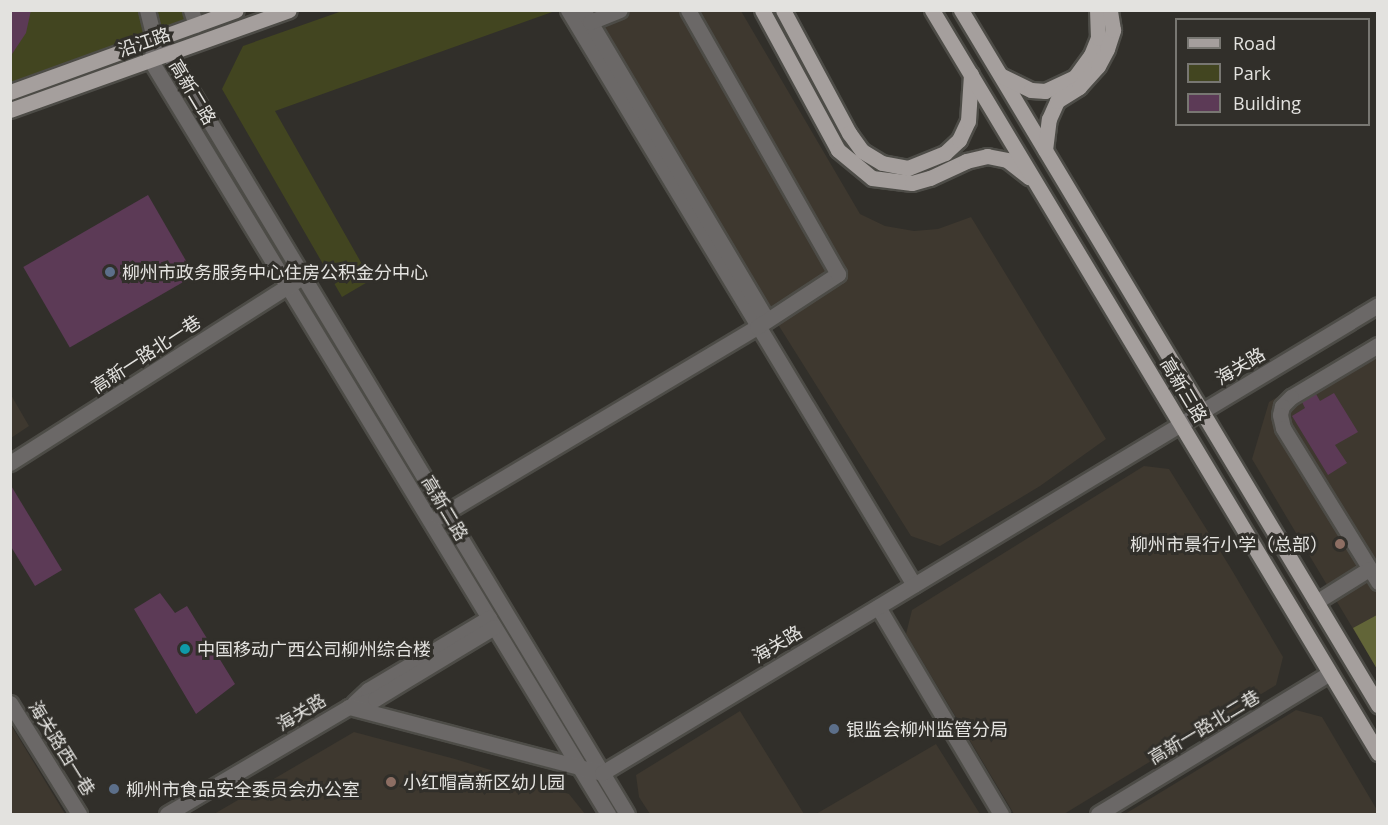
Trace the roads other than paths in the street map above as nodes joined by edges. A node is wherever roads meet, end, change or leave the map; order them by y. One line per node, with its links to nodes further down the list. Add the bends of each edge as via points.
1 (147, 10): 15 (street)
2 (236, 10): 14 (main road, 沿江路)
3 (289, 10): 16 (main road, 沿江路)
4 (568, 10): 27 (street)
5 (620, 10): 13 (street)
6 (688, 10): 27 (street, via 838,274)
7 (762, 10): 23 (main road, via 838,150 872,178 912,183 987,156 1007,160)
8 (783, 10): 18 (main road, via 849,133 862,151 882,164 908,168 945,153 959,140 968,121)
9 (932, 10): 18 (main road, 高新三路)
10 (961, 10): 19 (main road, 高新三路)
11 (1096, 10): 19 (main road, via 1098,39 1075,77 1045,91 1031,90)
12 (1110, 10): 22 (main road, via 1113,30 1107,49 1079,87 1057,101 1048,119)
13 (587, 16): 27 (street)
14 (194, 18): 15 (main road, 沿江路)
15 (155, 41): 16 (street, 高新二路); 17 (street, 高新二路); 20 (main road, 沿江路)
16 (169, 54): 17 (main road, 沿江路); 24 (street, 高新二路)
17 (150, 61): 21 (main road, 沿江路); 25 (street, 高新二路)
18 (971, 74): 23 (main road, 高新三路)
19 (999, 75): 22 (main road, 高新三路)
20 (10, 92)
21 (10, 110)
22 (1045, 150): 29 (main road, 高新三路)
23 (1036, 183): 30 (main road, 高新三路)
24 (303, 277): 25 (street, 高新一路北一巷); 32 (street, 高新二路)
25 (288, 287): 31 (street, 高新一路北一巷); 33 (street, 高新二路)
26 (1377, 306): 29 (street, 海关路)
27 (762, 323): 32 (street); 36 (street)
28 (1377, 345): 34 (street, via 1291,398 1282,406 1280,416 1283,428)
29 (1202, 412): 30 (street, 海关路); 37 (main road, 高新三路)
30 (1182, 424): 36 (street, 海关路); 40 (main road, 高新三路)
31 (10, 463)
32 (445, 513): 33 (street); 46 (street, 高新二路)
33 (430, 522): 39 (street, 高新二路)
34 (1369, 569): 35 (street); 37 (street)
35 (1377, 582)
36 (914, 585): 38 (street, 海关路)
37 (1316, 602): 42 (main road, 高新三路)
38 (878, 607): 46 (street, 海关路); 51 (street)
39 (491, 622): 43 (street, via 375,699); 45 (street, 高新二路)
40 (1330, 673): 44 (main road, 高新三路); 52 (street, 高新一路北二巷)
41 (10, 703): 47 (street, 海关路西一巷)
42 (1377, 705)
43 (349, 706): 45 (street, 海关路); 48 (street, 海关路)
44 (1377, 753)
45 (578, 765): 46 (street, 海关路); 49 (street, 高新二路)
46 (602, 773): 50 (street, 高新二路)
47 (79, 814)
48 (167, 814)
49 (608, 814)
50 (627, 814)
51 (1001, 814)
52 (1098, 814)

